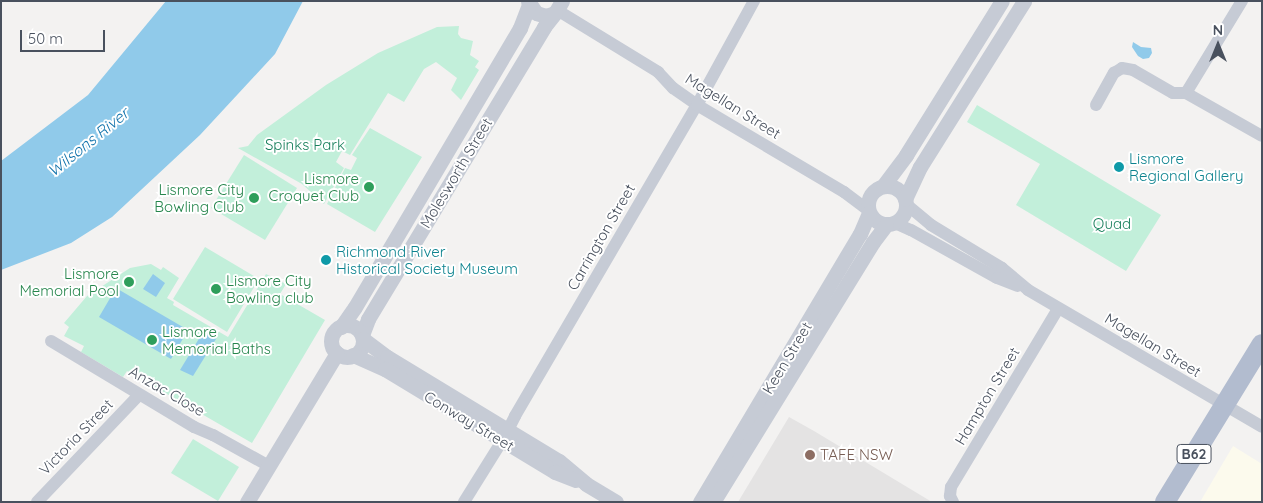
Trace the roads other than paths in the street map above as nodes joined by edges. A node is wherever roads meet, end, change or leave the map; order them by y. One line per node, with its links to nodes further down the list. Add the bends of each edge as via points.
1 (754, 1): 8 (street, Carrington Street)
2 (1002, 1): 11 (street, via 906,155)
3 (1024, 1): 12 (street, via 920,167)
4 (1242, 1): 7 (street)
5 (528, 3): 6 (street, via 541,15); 17 (street, Molesworth Street, via 520,28)
6 (560, 5): 8 (street, Magellan Street, via 658,72 673,88); 18 (street, Molesworth Street, via 374,311)
7 (1180, 93): 9 (street, via 1133,70 1122,68 1114,73); 10 (street)
8 (697, 105): 13 (street, Magellan Street, via 844,192); 26 (street, Carrington Street)
9 (1096, 105)
10 (1262, 136)
11 (883, 186): 12 (street, via 894,187); 13 (street, via 872,192)
12 (906, 202): 14 (street, via 905,213); 15 (street, Magellan Street, via 931,225 1002,268)
13 (868, 211): 14 (street, via 877,222); 33 (street, Keen Street, via 860,234)
14 (891, 224): 15 (street, Magellan Street, via 911,230 997,278); 34 (street, Keen Street, via 873,242)
15 (1028, 290): 16 (street, Magellan Street)
16 (1058, 309): 24 (street, Magellan Street); 35 (street, Hampton Street, via 952,486)
17 (341, 327): 18 (street, via 351,326); 21 (street, via 332,339)
18 (362, 337): 22 (street, via 361,349); 26 (street, Conway Street)
19 (51, 340): 23 (street, Anzac Close)
20 (1262, 344): 24 (main road, B62)
21 (337, 353): 22 (street); 27 (street)
22 (353, 355): 26 (street, Conway Street, via 385,369)
23 (139, 395): 27 (street, Anzac Close); 29 (street, Victoria Street)
24 (1224, 407): 25 (street, Magellan Street); 36 (main road, B62)
25 (1262, 427)
26 (505, 435): 28 (street, Conway Street, via 555,472); 28 (street, Conway Street, via 559,460); 31 (street, Carrington Street)
27 (269, 466): 30 (street)
28 (586, 484): 32 (street, Conway Street)
29 (37, 502)
30 (247, 502)
31 (464, 502)
32 (616, 502)
33 (700, 502)
34 (713, 502)
35 (953, 502)
36 (1166, 502)

